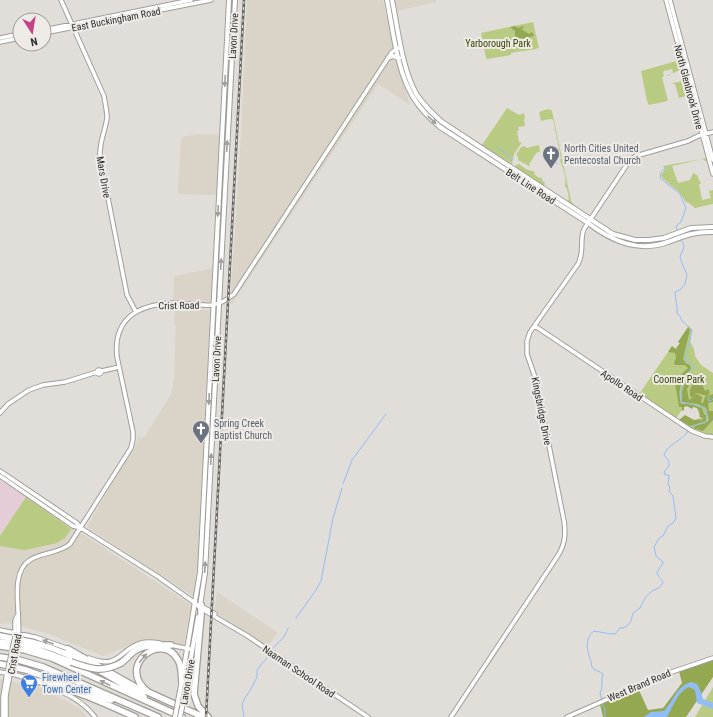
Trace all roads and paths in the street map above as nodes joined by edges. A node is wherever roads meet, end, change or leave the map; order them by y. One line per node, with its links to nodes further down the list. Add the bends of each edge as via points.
1 (61, 0): 11 (street, Mars Drive)
2 (191, 0): 11 (street, East Buckingham Road)
3 (211, 0): 11 (street, East Buckingham Road)
4 (229, 0): 23 (main road, Lavon Drive, one-way to 23)
5 (235, 0): 24 (main road, Lavon Drive, one-way to 5)
6 (387, 0): 10 (main road)
7 (392, 0): 10 (main road)
8 (666, 0): 22 (street, North Glenbrook Drive)
9 (670, 0): 22 (street, North Glenbrook Drive)
10 (391, 8): 18 (main road)
11 (71, 26): 12 (street, East Buckingham Road); 13 (street, East Buckingham Road); 33 (street, Mars Drive, via 104,96 107,118 100,144 100,157 127,295)
12 (52, 29)
13 (52, 31)
14 (12, 36): 15 (street)
15 (0, 38)
16 (12, 40): 17 (street)
17 (0, 42)
18 (399, 48): 19 (street, Crist Road); 20 (main road, Belt Line Road); 27 (main road, Belt Line Road, via 418,96 442,122)
19 (388, 58): 20 (main road); 31 (street, Crist Road, via 237,291)
20 (399, 58): 27 (main road, Belt Line Road, one-way to 27, via 415,100 440,127)
21 (713, 132): 22 (street, Kingsbridge Drive)
22 (704, 134): 25 (street, North Glenbrook Drive); 26 (street, North Glenbrook Drive); 28 (street, Kingsbridge Drive, via 630,160)
23 (221, 159): 24 (main road); 32 (main road, Lavon Drive, one-way to 32)
24 (227, 160): 31 (main road, Lavon Drive, one-way to 24)
25 (713, 160)
26 (713, 174)
27 (543, 191): 28 (main road, Belt Line Road)
28 (589, 221): 29 (main road, Belt Line Road, via 613,234 639,241 661,239 691,228); 30 (main road, Belt Line Road, via 610,238 638,246 656,245 698,232); 34 (street, Kingsbridge Drive, via 582,233 580,260)
29 (713, 227)
30 (713, 232)
31 (219, 303): 32 (street, Crist Road); 38 (main road, Lavon Drive)
32 (214, 305): 33 (street, Crist Road, via 167,304); 37 (main road, Lavon Drive, one-way to 37)
33 (136, 312): 35 (street, Crist Road, via 125,320 118,333 116,345)
34 (535, 326): 39 (street, Apollo Road, via 692,431); 77 (street, Kingsbridge Drive, via 528,336 526,350 535,376 564,521 565,538 557,557)
35 (119, 367): 36 (street, via 29,390 8,404); 44 (street, Crist Road, via 133,432 132,444)
36 (0, 413)
37 (207, 423): 38 (main road); 42 (main road, Lavon Drive)
38 (213, 423): 43 (main road, Lavon Drive, one-way to 38)
39 (713, 437)
40 (0, 471): 44 (street, Naaman School Road)
41 (0, 476): 44 (street, Naaman School Road, via 74,526)
42 (204, 480): 43 (main road); 45 (main road, Lavon Drive)
43 (210, 480): 46 (main road, Lavon Drive)
44 (81, 528): 47 (street, Naaman School Road); 49 (street, Crist Road, via 65,548 34,558 24,566 18,580)
45 (202, 529): 46 (main road); 47 (main road, Lavon Drive)
46 (208, 530): 47 (main road, Lavon Drive, one-way to 46)
47 (199, 606): 54 (main road, Lavon Drive); 56 (main road, Lavon Drive); 75 (highway, via 194,694 198,706); 76 (street, Naaman School Road)
48 (0, 630): 49 (street)
49 (17, 635): 55 (street, one-way to 49, via 43,640); 60 (street, Crist Road, bridge)
50 (0, 636): 65 (highway, via 39,644 70,656)
51 (0, 642): 52 (highway, bridge, via 31,647 98,670 121,663 144,647 156,644)
52 (171, 645): 54 (street); 55 (street, via 140,643 118,658 102,662)
53 (0, 646): 65 (highway, one-way to 53, via 52,658)
54 (187, 648): 56 (street); 63 (main road, Lavon Drive)
55 (68, 649): 64 (highway, via 149,694)
56 (193, 649): 73 (main road, Lavon Drive, bridge)
57 (0, 657): 66 (highway, via 43,667)
58 (713, 658): 78 (street, West Brand Road, via 660,676)
59 (0, 664): 66 (highway, via 26,670)
60 (9, 671): 61 (street); 62 (street); 67 (street, Crist Road, via 3,697); 68 (street, Crist Road)
61 (0, 672)
62 (33, 680): 69 (street, via 75,698); 70 (highway, via 55,684)
63 (182, 682): 64 (highway, one-way to 63, via 148,692 140,684 137,675 139,662 148,651 168,651 178,660); 72 (main road, Lavon Drive, bridge)
64 (172, 703): 74 (highway)
65 (154, 704): 73 (highway)
66 (144, 711): 71 (highway)
67 (3, 717)
68 (6, 717)
69 (95, 717)
70 (135, 717)
71 (158, 717)
72 (175, 717)
73 (181, 717)
74 (203, 717)
75 (208, 717)
76 (368, 717)
77 (451, 717)
78 (567, 717)

